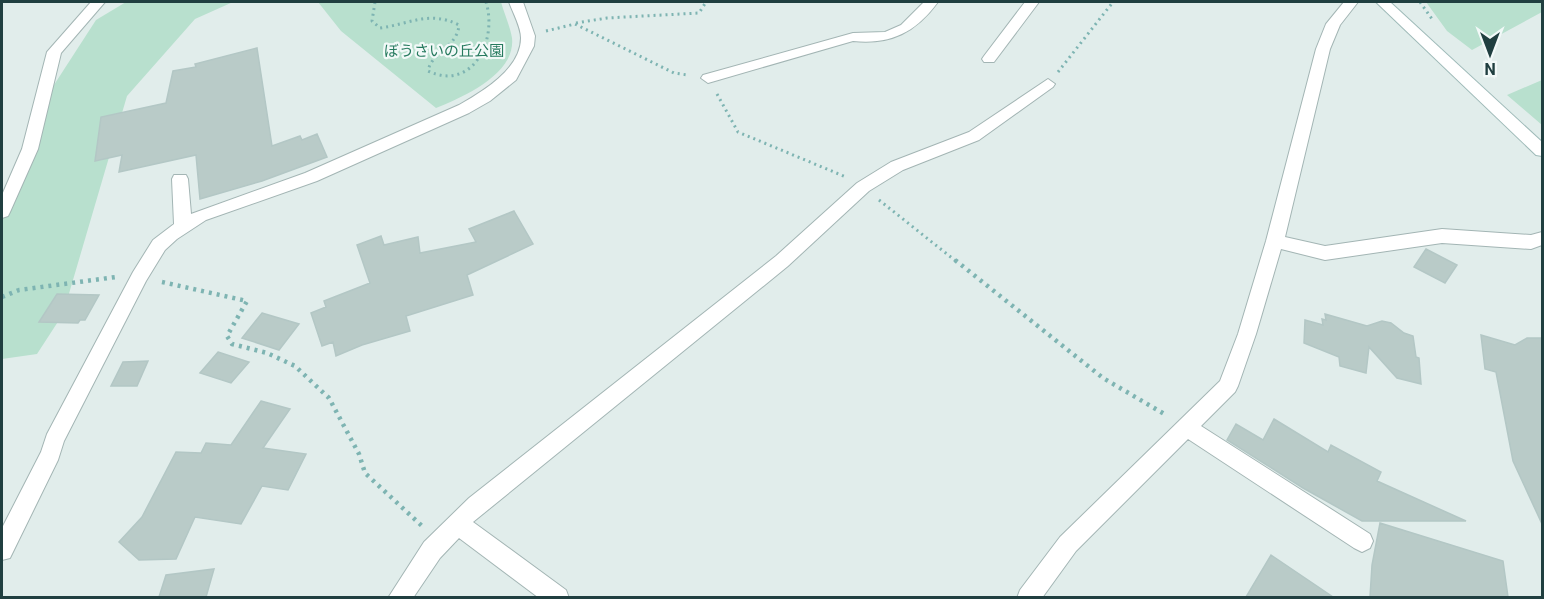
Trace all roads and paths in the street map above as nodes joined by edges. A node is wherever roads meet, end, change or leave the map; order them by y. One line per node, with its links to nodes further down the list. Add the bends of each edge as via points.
1 (98, 2): 17 (street, via 54,52 30,148)
2 (375, 2): 3 (path, via 372,21 380,28 426,17 445,17 459,25 453,45 430,62 428,71 439,77 454,77 474,63 489,41)
3 (486, 2)
4 (516, 2): 18 (street, via 528,36 527,46 511,77 485,97 310,177)
5 (706, 2): 11 (path, via 699,13 682,16 625,16)
6 (931, 2): 13 (street, via 897,34 875,40 853,37)
7 (1032, 2): 12 (street)
8 (1113, 2): 14 (path)
9 (1383, 2): 15 (street)
10 (1350, 3): 20 (street, via 1333,24 1323,49)
11 (574, 24)
12 (989, 59)
13 (708, 78)
14 (1048, 84): 24 (street, via 974,136 897,166 863,186 782,261 476,505)
15 (1542, 151)
16 (180, 179): 18 (street)
17 (2, 212)
18 (183, 225): 21 (street, via 159,245)
19 (1542, 238): 20 (street, via 1531,242 1442,236 1325,253)
20 (1275, 240): 23 (street, via 1228,386)
21 (139, 277): 22 (path, via 104,277); 26 (path, via 247,301 226,336 232,344 267,353 295,366 329,398 365,472); 27 (street)
22 (2, 297)
23 (1185, 426): 25 (street); 30 (street, via 1068,544)
24 (458, 524): 26 (street); 29 (street)
25 (1362, 541)
26 (440, 543): 28 (street)
27 (2, 550)
28 (399, 597)
29 (558, 597)
30 (1028, 597)

